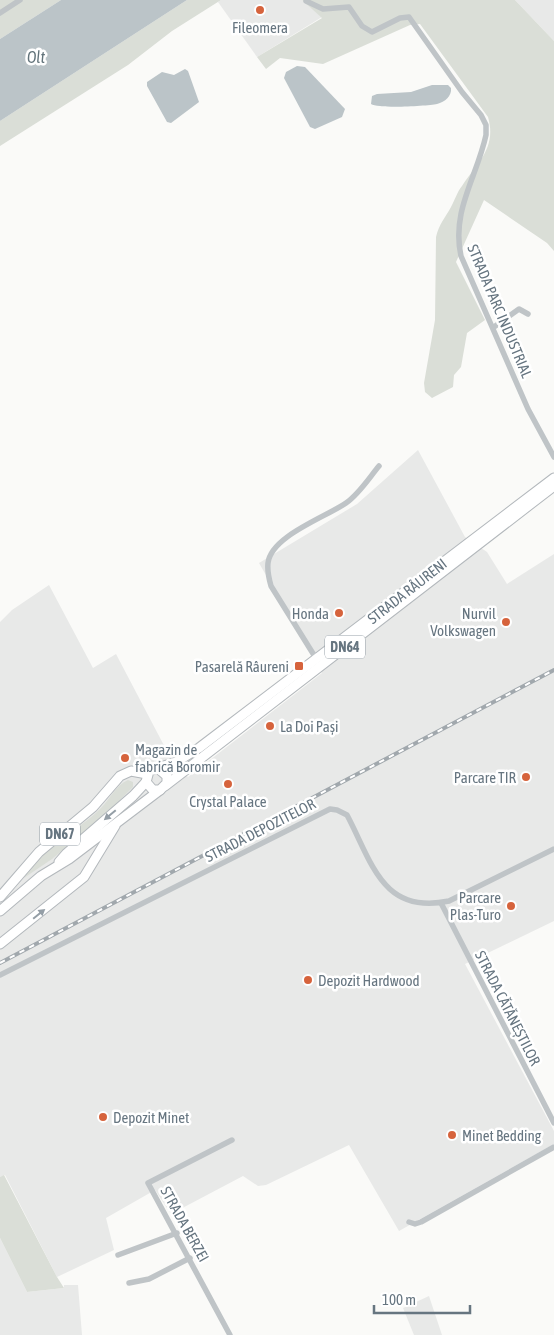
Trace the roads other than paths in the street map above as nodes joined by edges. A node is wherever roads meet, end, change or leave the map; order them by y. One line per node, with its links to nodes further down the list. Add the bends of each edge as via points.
1 (20, 0): 3 (street)
2 (306, 1): 5 (street, STRADA PARC INDUSTRIAL, via 323,9 349,7 362,26 372,32 409,17 481,115 486,135 460,212 457,236 461,256)
3 (0, 13)
4 (528, 314): 5 (street, via 519,309)
5 (494, 326): 6 (street, STRADA PARC INDUSTRIAL, via 528,409)
6 (554, 457)
7 (379, 466): 10 (street, via 353,498 295,532 277,547 269,559 271,586)
8 (554, 478): 10 (main road, STRADA RÂURENI / DN64)
9 (554, 484): 13 (main road, STRADA RÂURENI / DN64)
10 (317, 660): 11 (main road, STRADA RÂURENI / DN64, via 199,748)
11 (159, 769): 12 (main road, DN64, via 152,770); 13 (main road, via 167,776)
12 (146, 778): 13 (main road, via 150,788); 16 (main road, DN64, one-way to 16, via 133,796); 17 (main road, DN67, via 136,771 120,776 93,808 39,852)
13 (163, 788): 14 (main road, DN67)
14 (115, 826): 16 (main road, DN64); 20 (main road, DN67, one-way to 14, via 84,877)
15 (554, 849): 18 (street, STRADA DEPOZITELOR)
16 (58, 864): 19 (main road, DN64)
17 (1, 894)
18 (441, 903): 21 (street, STRADA DEPOZITELOR, via 414,902 390,892 382,883 347,815 330,809); 22 (street, STRADA CĂTĂNEȘTILOR)
19 (0, 910)
20 (0, 944)
21 (0, 975)
22 (554, 1123)
23 (232, 1140): 26 (street, STRADA BERZEI, via 148,1183)
24 (554, 1147): 25 (street, via 421,1222)
25 (409, 1222)
26 (177, 1233): 27 (street); 28 (street, STRADA BERZEI)
27 (118, 1255)
28 (190, 1258): 29 (street, via 149,1279); 30 (street, STRADA BERZEI)
29 (129, 1283)
30 (230, 1335)

